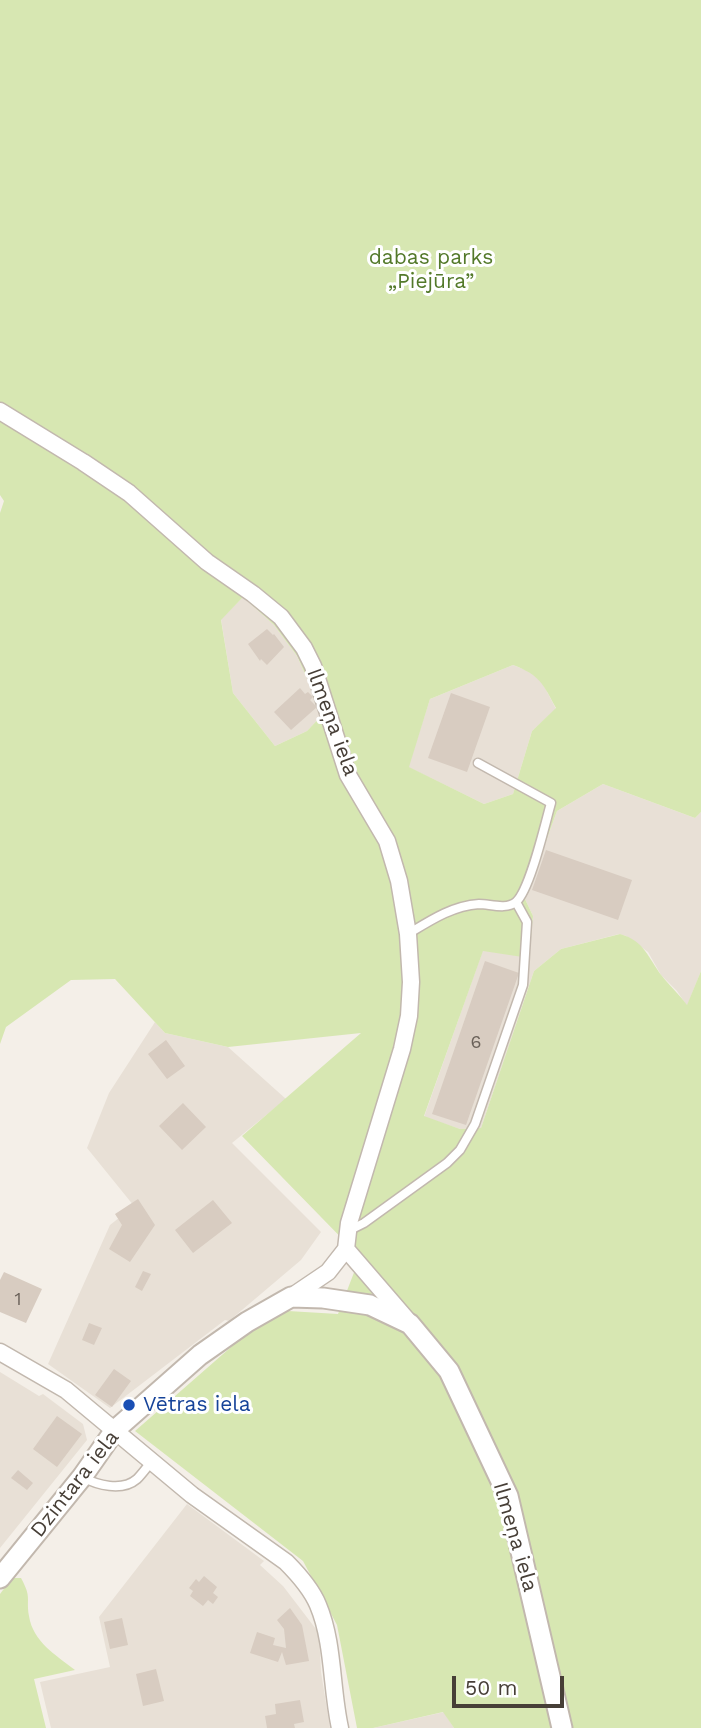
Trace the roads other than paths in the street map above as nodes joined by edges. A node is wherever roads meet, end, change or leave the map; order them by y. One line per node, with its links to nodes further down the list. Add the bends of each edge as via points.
1 (0, 411): 4 (street, Ilmeņa iela, via 129,493 207,562 281,617 313,666 348,775 387,841)
2 (478, 763): 3 (lane, via 551,803)
3 (516, 902): 4 (lane, via 455,908); 5 (lane, via 527,922 523,985 475,1124 447,1163)
4 (408, 934): 5 (street, Ilmeņa iela, via 410,1016)
5 (348, 1231): 6 (street, Ilmeņa iela)
6 (346, 1249): 7 (street, via 328,1272); 8 (street, Ilmeņa iela)
7 (291, 1297): 8 (street, Ilmeņa iela, via 370,1306); 10 (street, Dzintara iela, via 200,1355)
8 (410, 1324): 15 (street, Ilmeņa iela, via 449,1371 508,1496)
9 (0, 1352): 10 (street, via 66,1390)
10 (116, 1430): 11 (street); 12 (street, Dzintara iela)
11 (152, 1461): 12 (lane, via 135,1481 116,1486); 14 (street, via 286,1562 309,1588 324,1625)
12 (82, 1477): 13 (street, Dzintara iela)
13 (0, 1578)
14 (340, 1728)
15 (562, 1728)

